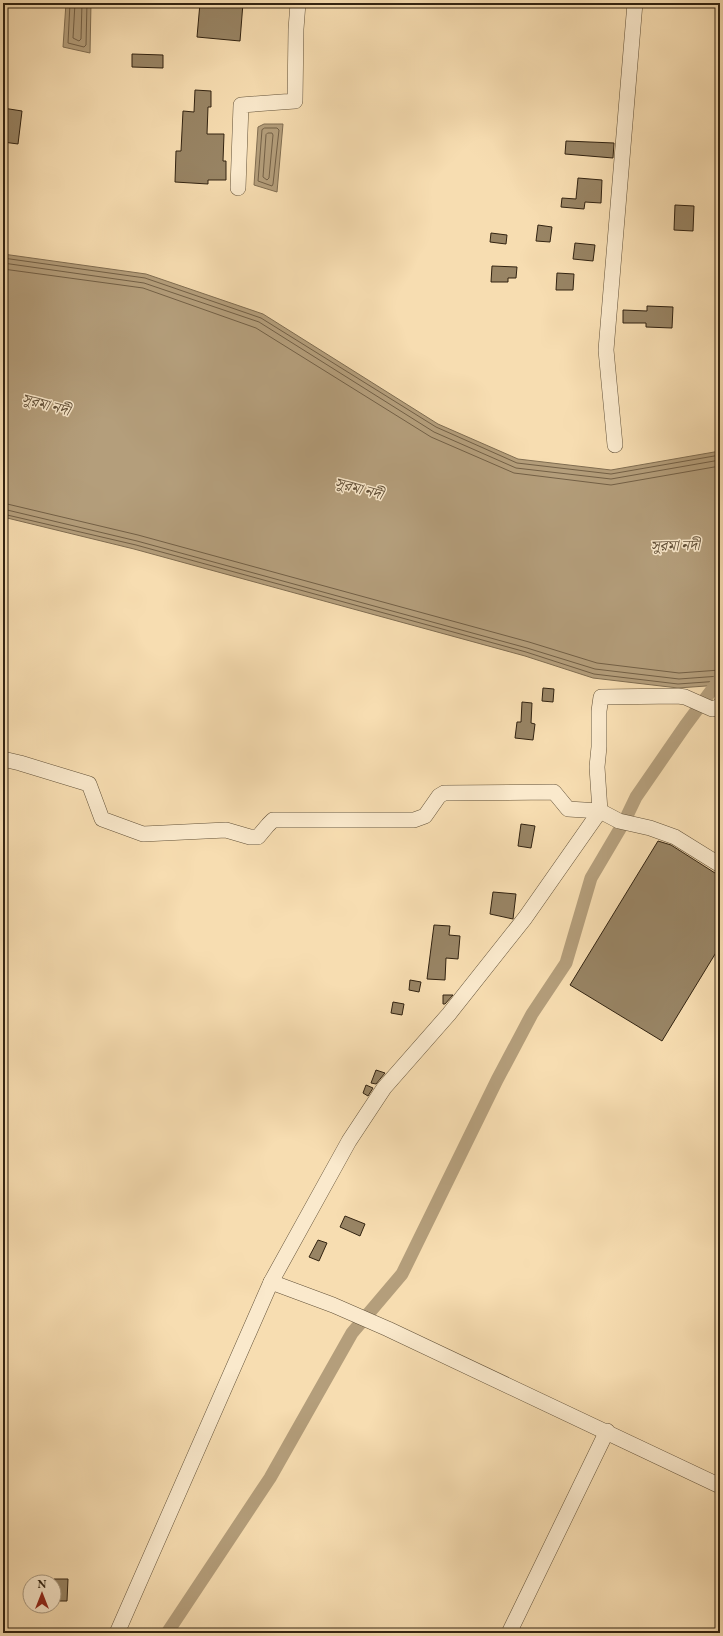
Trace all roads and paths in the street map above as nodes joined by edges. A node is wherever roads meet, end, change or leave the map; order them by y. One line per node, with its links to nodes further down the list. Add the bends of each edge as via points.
1 (298, 3): 3 (street, via 295,101 241,105)
2 (635, 3): 4 (street, via 606,350)
3 (238, 188)
4 (615, 446)
5 (716, 707): 7 (street, via 685,697 601,697 597,767)
6 (3, 759): 7 (street, via 88,784 102,819 143,834 226,830 250,838 258,837 274,820 414,820 425,816 444,793 554,792 568,809)
7 (600, 811): 8 (street, via 619,821 675,837); 9 (street, via 525,918 449,1014 384,1088 349,1141)
8 (720, 865)
9 (271, 1282): 10 (street, via 388,1329); 12 (street)
10 (607, 1431): 11 (street); 13 (street)
11 (720, 1486)
12 (117, 1633)
13 (509, 1633)

